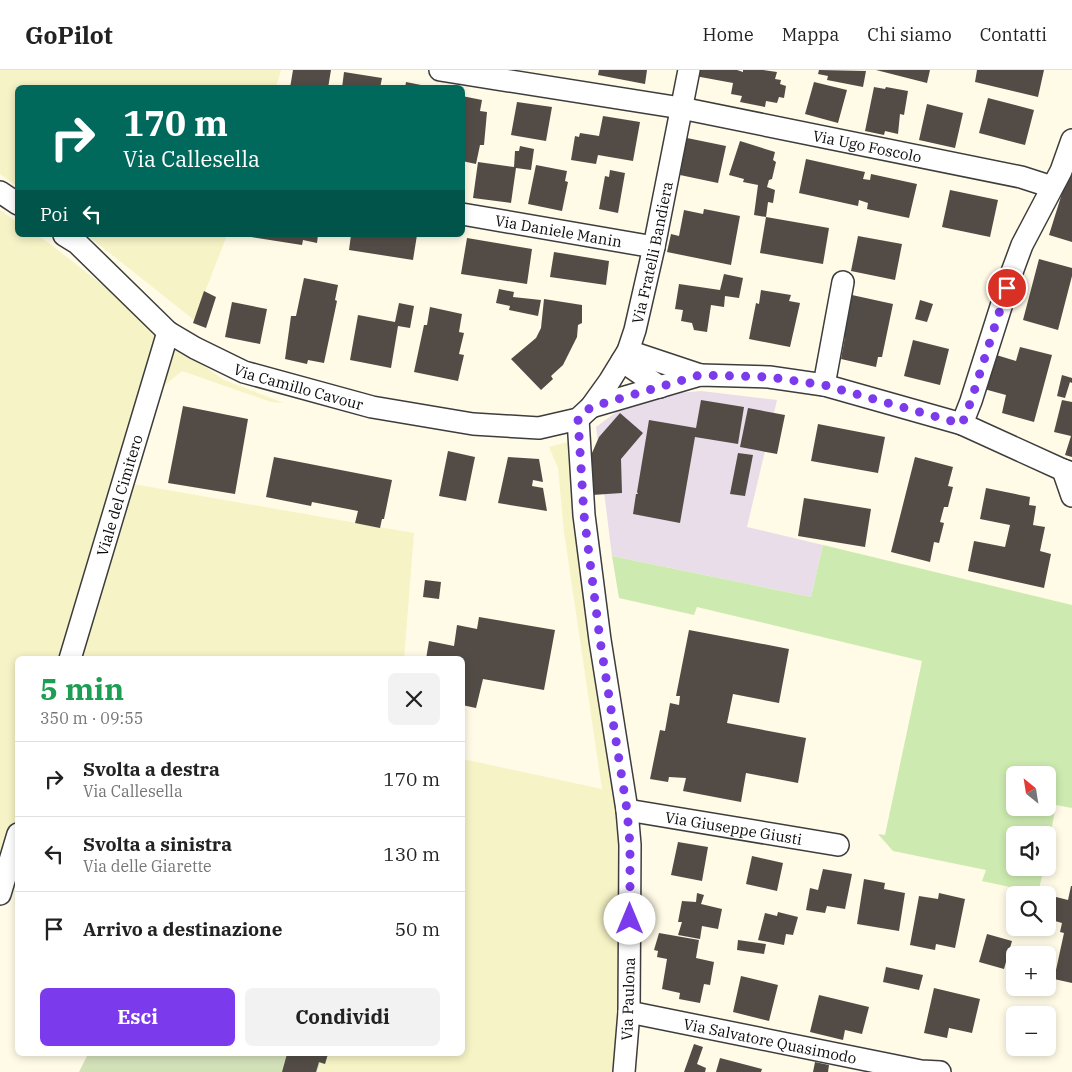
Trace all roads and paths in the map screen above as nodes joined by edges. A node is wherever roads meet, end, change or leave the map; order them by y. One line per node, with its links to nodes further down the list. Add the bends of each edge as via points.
1 (440, 70): 3 (street, Via Ugo Foscolo)
2 (688, 70): 3 (street, Via Fratelli Bandiera)
3 (681, 108): 5 (street, Via Ugo Foscolo, via 1021,177); 10 (street, Via Fratelli Bandiera)
4 (1072, 140): 5 (street)
5 (1052, 187): 18 (street, via 1015,263)
6 (0, 192): 7 (street)
7 (15, 202)
8 (465, 215): 10 (street, Via Daniele Manin)
9 (67, 237): 12 (street, Via Camillo Cavour)
10 (654, 247): 13 (street, Via Fratelli Bandiera, via 635,330)
11 (843, 282): 15 (street)
12 (168, 332): 17 (street, Via Camillo Cavour, via 244,372 372,407 473,424 539,428); 21 (street, Viale del Cimitero)
13 (625, 356): 14 (street); 16 (street); 17 (street, Via Fratelli Bandiera)
14 (700, 375): 15 (street, via 769,377); 16 (street, Via Camillo Cavour)
15 (824, 385): 18 (street)
16 (660, 387): 17 (street, Via Camillo Cavour)
17 (584, 413): 22 (street, Via Paulona, via 584,515)
18 (962, 424): 19 (street)
19 (1068, 472): 20 (street)
20 (1072, 496)
21 (71, 656)
22 (627, 810): 24 (street, Via Giuseppe Giusti); 26 (street, Via Paulona, via 630,845)
23 (15, 844): 25 (street)
24 (838, 845)
25 (0, 894)
26 (629, 1012): 27 (street, Via Paulona); 28 (street, Via Salvatore Quasimodo, via 921,1071)
27 (624, 1072)
28 (940, 1072)

